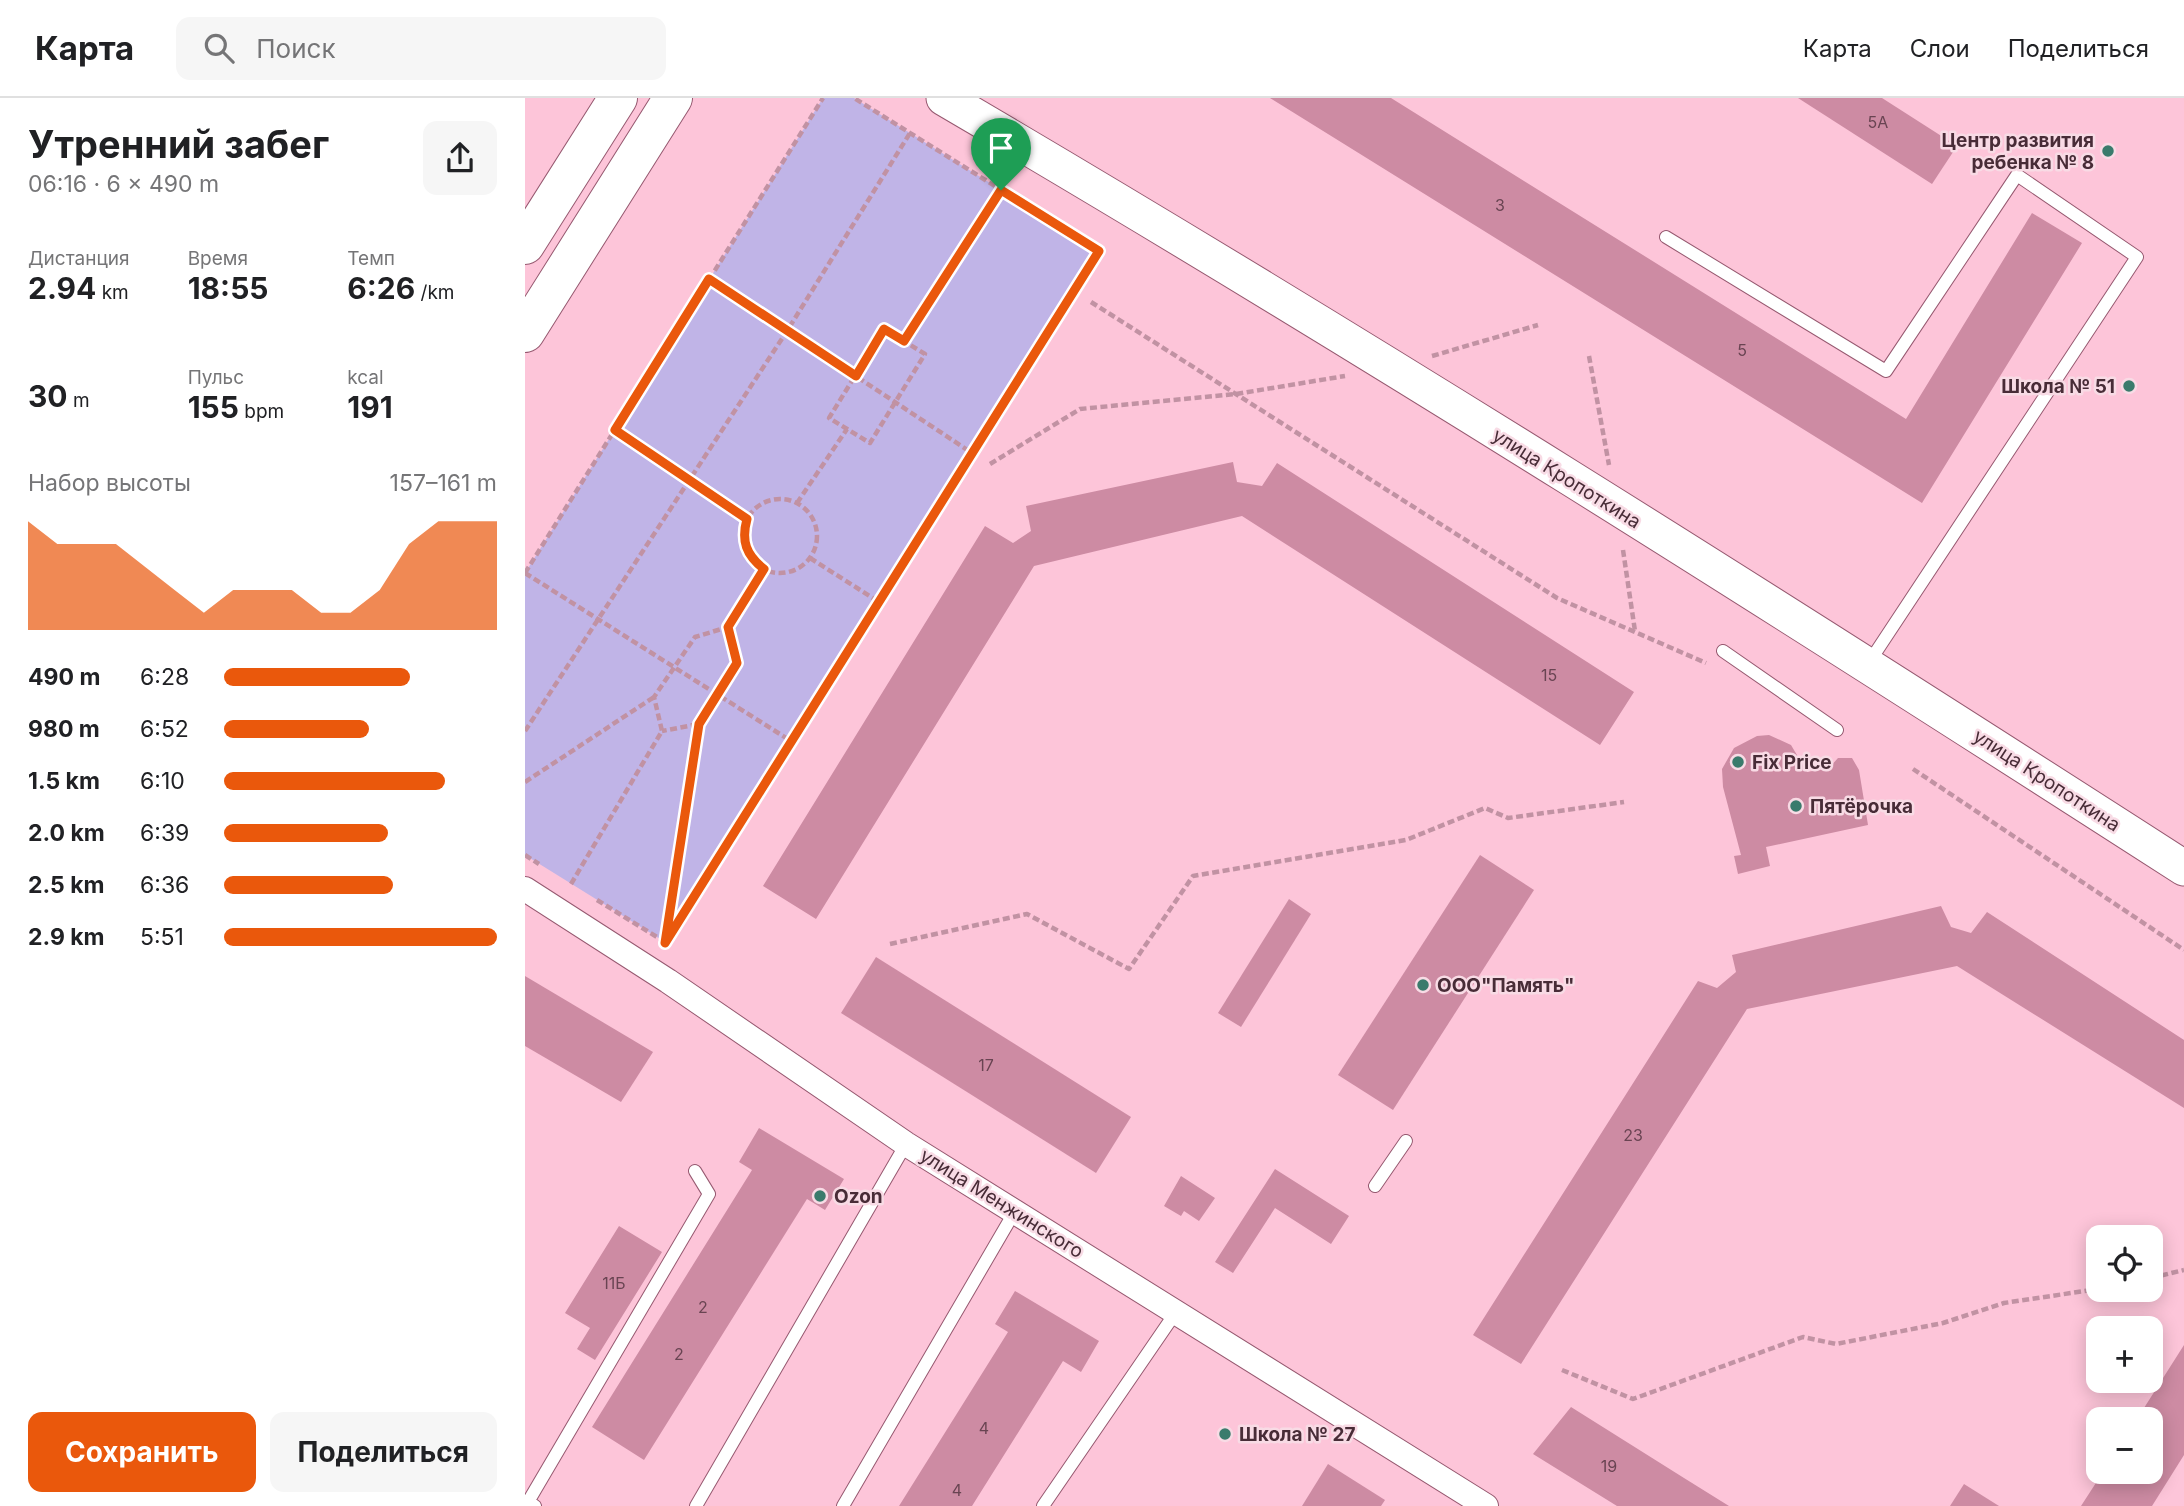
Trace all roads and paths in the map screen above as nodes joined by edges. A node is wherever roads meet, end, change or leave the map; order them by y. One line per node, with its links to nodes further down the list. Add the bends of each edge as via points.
1 (618, 98): 9 (main road)
2 (673, 98): 14 (main road)
3 (823, 98): 10 (path)
4 (854, 98): 6 (path)
5 (944, 98): 17 (street, улица Кропоткина)
6 (910, 133): 7 (path); 13 (path)
7 (1001, 190): 15 (path); 23 (path, via 1099,251)
8 (1667, 237): 37 (lane, via 1886,371 2017,175 2137,257)
9 (525, 245)
10 (709, 279): 13 (path); 22 (path)
11 (1091, 303): 19 (path)
12 (1538, 325): 17 (path)
13 (787, 331): 18 (path); 25 (path)
14 (525, 333)
15 (904, 341): 18 (path, via 884,329); 20 (path, via 925,354)
16 (1589, 356): 27 (path)
17 (1391, 368): 19 (path); 27 (street, улица Кропоткина)
18 (856, 376): 20 (path); 21 (path, via 829,418)
19 (1236, 394): 24 (path, via 1080,409); 35 (path, via 1557,598)
20 (895, 402): 21 (path, via 870,443); 23 (path)
21 (847, 429): 26 (path)
22 (615, 430): 25 (path); 31 (path)
23 (972, 453): 32 (path)
24 (990, 464)
25 (689, 479): 28 (path); 33 (path)
26 (797, 503): 28 (path, via 771,500); 29 (path, via 816,525)
27 (1618, 509): 35 (path); 37 (street, улица Кропоткина)
28 (747, 519): 30 (path, via 746,550)
29 (810, 558): 30 (path, via 789,572); 32 (path)
30 (764, 569): 34 (path)
31 (525, 573): 33 (path)
32 (879, 601): 46 (path)
33 (597, 618): 39 (path); 44 (path)
34 (728, 627): 39 (path, via 695,637); 40 (path, via 737,663)
35 (1635, 632): 38 (path)
36 (1723, 651): 43 (lane)
37 (1868, 665): 51 (street, улица Кропоткина)
38 (1713, 666)
39 (674, 667): 40 (path); 41 (path)
40 (718, 694): 42 (path); 46 (path)
41 (654, 697): 45 (path); 48 (path)
42 (699, 724): 45 (path); 58 (path)
43 (1837, 730)
44 (525, 731)
45 (662, 731): 54 (path)
46 (791, 741): 58 (path)
47 (1913, 769): 60 (path)
48 (525, 782)
49 (1624, 802): 59 (path, via 1508,818 1485,808 1406,840 1193,876 1129,969 1027,914)
50 (525, 855): 52 (path)
51 (2184, 868)
52 (548, 869)
53 (560, 876): 54 (path)
54 (571, 884): 56 (path)
55 (525, 889): 62 (street, улица Менжинского)
56 (583, 891)
57 (595, 898): 58 (path)
58 (665, 943)
59 (890, 944)
60 (2184, 950)
61 (1406, 1141): 64 (lane)
62 (907, 1144): 65 (street, улица Менжинского); 72 (lane)
63 (695, 1171): 71 (lane, via 709,1194 528,1502)
64 (1375, 1186)
65 (1015, 1211): 69 (street, улица Менжинского); 73 (lane)
66 (2184, 1270): 67 (path)
67 (2163, 1275)
68 (2086, 1291): 70 (path, via 2004,1304 1943,1323 1836,1344 1803,1337 1633,1399)
69 (1176, 1312): 74 (lane); 75 (street, улица Менжинского)
70 (1562, 1370)
71 (535, 1506)
72 (696, 1506)
73 (843, 1506)
74 (1043, 1506)
75 (1486, 1506)

